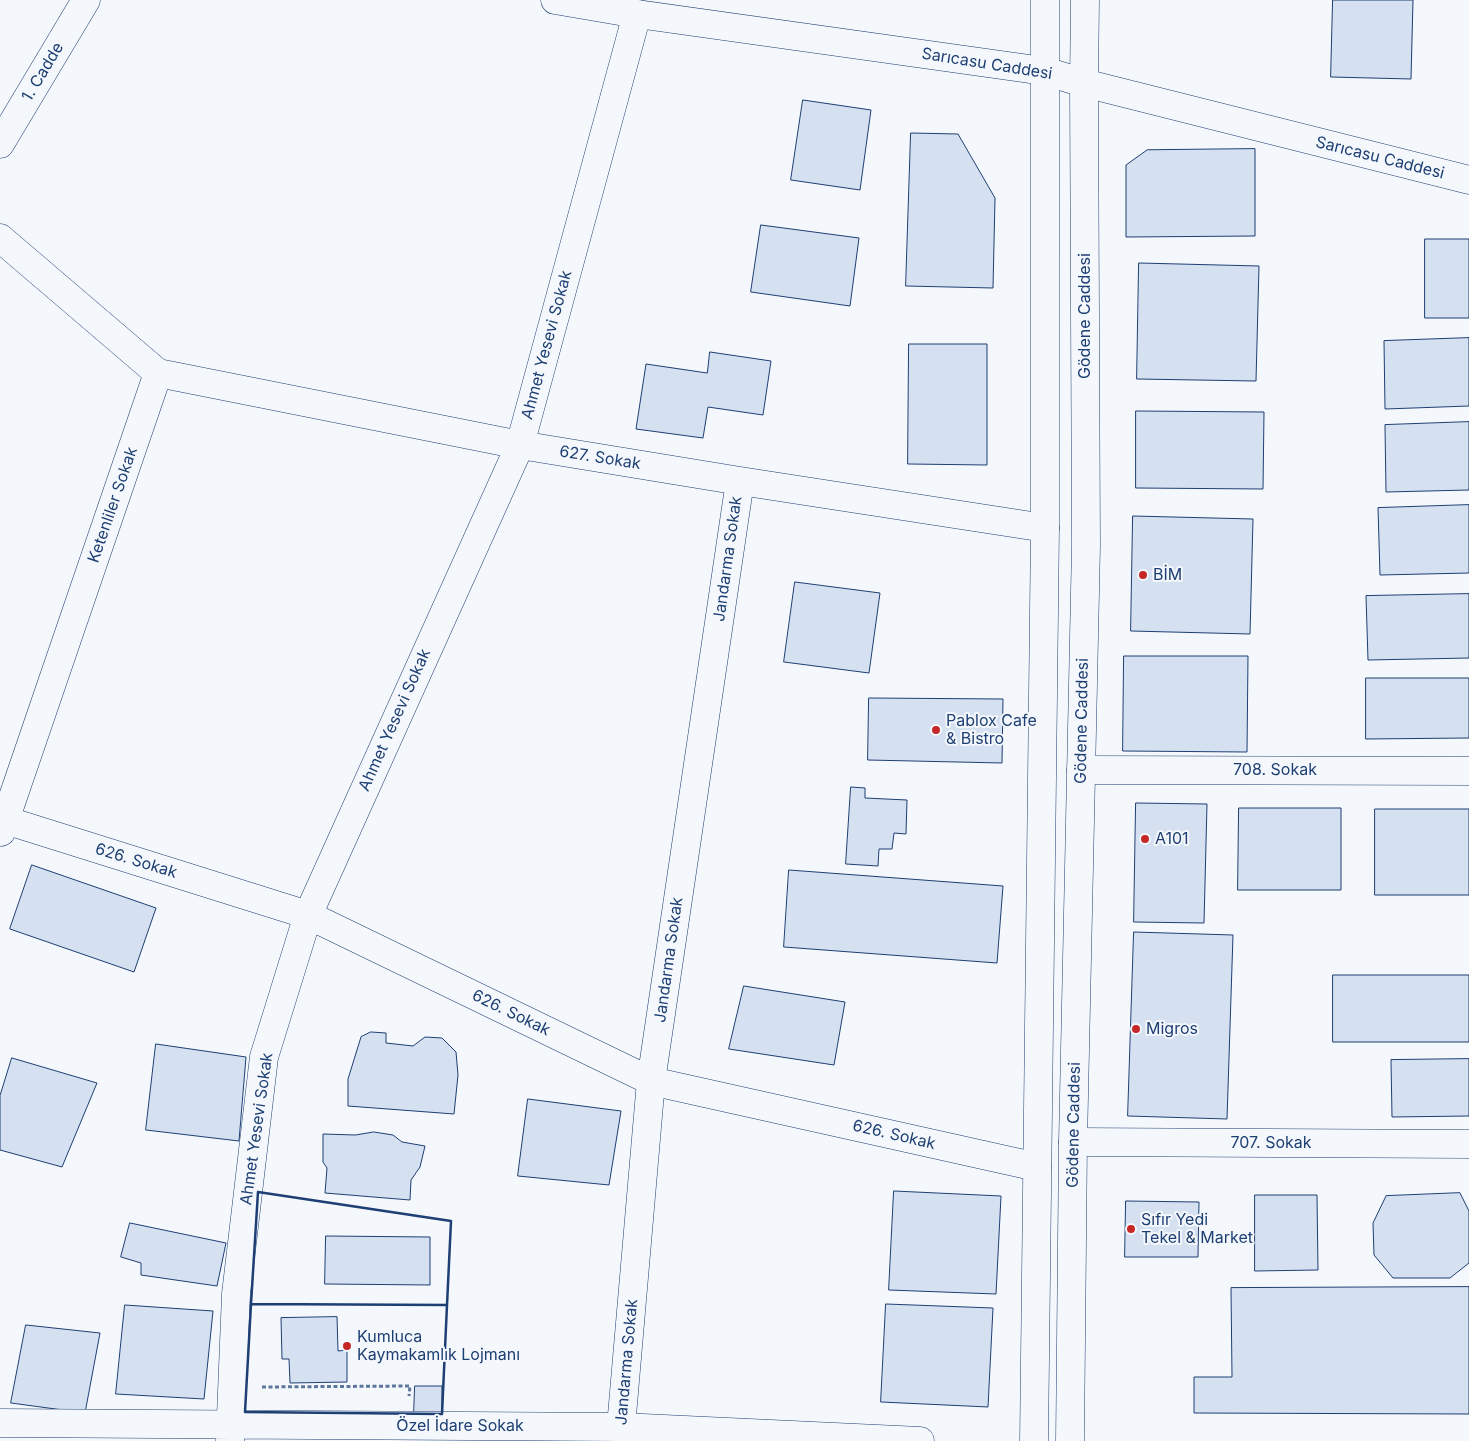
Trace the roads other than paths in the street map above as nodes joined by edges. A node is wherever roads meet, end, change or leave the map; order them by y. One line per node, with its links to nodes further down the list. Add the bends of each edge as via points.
1 (86, 0): 8 (street, 1. Cadde)
2 (555, 0): 5 (street, Sarıcasu Caddesi)
3 (1045, 0): 6 (street)
4 (1085, 0): 7 (street, Gödene Caddesi)
5 (637, 14): 6 (street, Sarıcasu Caddesi); 12 (street, Ahmet Yesevi Sokak)
6 (1044, 71): 7 (street, Sarıcasu Caddesi); 14 (street)
7 (1084, 83): 9 (street, Sarıcasu Caddesi); 15 (street, Gödene Caddesi, via 1086,546)
8 (0, 144)
9 (1469, 180)
10 (0, 238): 11 (street)
11 (158, 373): 12 (street, 627. Sokak); 17 (street, Ketenliler Sokak)
12 (520, 445): 13 (street, 627. Sokak); 18 (street, Ahmet Yesevi Sokak)
13 (740, 481): 14 (street, 627. Sokak); 19 (street, Jandarma Sokak)
14 (1045, 528): 22 (street)
15 (1081, 770): 16 (street, 708. Sokak); 20 (street, Gödene Caddesi)
16 (1469, 771)
17 (2, 822): 18 (street, 626. Sokak)
18 (308, 915): 19 (street, 626. Sokak); 24 (street, Ahmet Yesevi Sokak, via 264,1057 236,1294)
19 (650, 1081): 22 (street, 626. Sokak); 25 (street, Jandarma Sokak)
20 (1074, 1142): 21 (street, 707. Sokak); 29 (street, Gödene Caddesi)
21 (1469, 1144)
22 (1037, 1167): 28 (street)
23 (0, 1423): 24 (street, Özel İdare Sokak)
24 (230, 1433): 25 (street, Özel İdare Sokak, via 409,1426)
25 (621, 1434): 26 (street, Özel İdare Sokak)
26 (866, 1440): 27 (street, Özel İdare Sokak)
27 (920, 1441)
28 (1034, 1441)
29 (1070, 1441)

